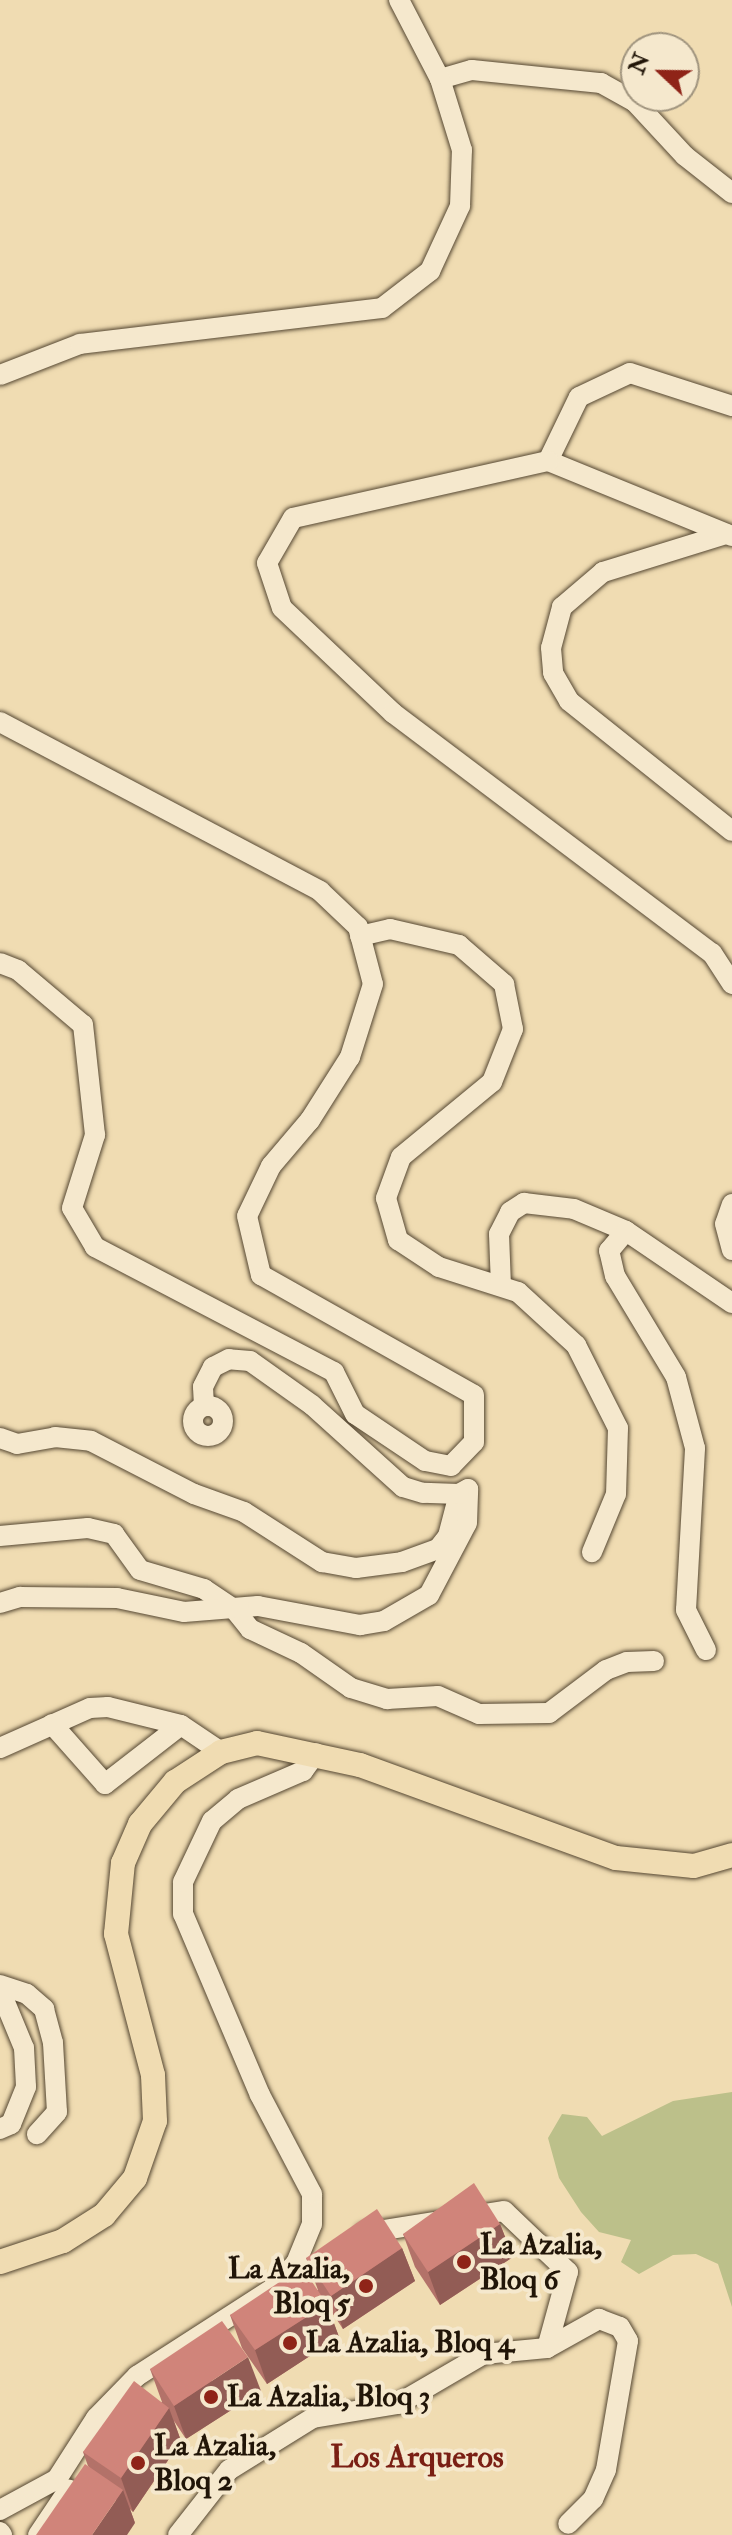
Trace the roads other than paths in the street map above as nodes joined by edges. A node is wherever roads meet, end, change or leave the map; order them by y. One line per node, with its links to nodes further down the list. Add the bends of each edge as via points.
1 (399, 0): 2 (street)
2 (440, 79): 3 (street, via 472,70 601,83 634,101 685,156); 4 (street, via 462,150 460,206 430,271 382,308 80,344)
3 (732, 193)
4 (0, 375)
5 (732, 406): 6 (street, via 630,373 579,397)
6 (548, 461): 7 (street); 12 (street, via 293,518 267,563 282,608 393,713 712,953)
7 (729, 535): 9 (street, via 603,572 562,607 551,648 553,673 569,701)
8 (0, 722): 10 (street, via 320,891 358,927)
9 (732, 831)
10 (360, 936): 11 (street, via 373,984 350,1057 310,1120 271,1166 247,1216 261,1275 474,1395 474,1442 451,1466 425,1461 355,1414 334,1372 95,1247 72,1208 95,1135 83,1025 18,970); 16 (street, via 390,929 459,945 504,984 513,1029 492,1082 401,1157 386,1198 398,1240 439,1267)
11 (0, 963)
12 (732, 984)
13 (732, 1204): 15 (street, via 725,1224)
14 (626, 1231): 16 (street, via 574,1209 524,1203 510,1212 499,1234); 17 (street); 25 (street, via 609,1251 615,1276 676,1377 695,1448 686,1610)
15 (732, 1250)
16 (501, 1286): 22 (street, via 518,1292 576,1345 618,1428 616,1494)
17 (732, 1303)
18 (204, 1406): 20 (street, via 203,1387 213,1367 229,1359 250,1361 312,1405 403,1487)
19 (0, 1438): 20 (street, via 17,1444 55,1437 91,1441 194,1494 244,1512 322,1562 356,1568 402,1562 438,1549 448,1536)
20 (459, 1494): 24 (street, via 468,1489 467,1523 439,1581 429,1595 384,1621 360,1625 258,1606)
21 (0, 1536): 24 (street, via 88,1528 114,1534 140,1570 204,1589)
22 (592, 1552)
23 (0, 1603): 24 (street, via 20,1597 117,1598 184,1612)
24 (234, 1609): 26 (street, via 250,1629 301,1653 351,1688 387,1699 438,1696 479,1714 549,1713 606,1670)
25 (706, 1650)
26 (654, 1661)
27 (52, 1724): 28 (street, via 90,1708 108,1707); 28 (street, via 105,1784); 29 (street)
28 (181, 1725): 30 (street)
29 (0, 1748)
30 (221, 1752): 31 (main road, via 257,1743); 37 (main road, via 175,1782 140,1824 123,1863 116,1934 153,2075 155,2121 135,2178 104,2215 63,2241)
31 (316, 1753): 32 (main road, via 616,1858 694,1866); 42 (street, via 303,1771 238,1799 212,1821 183,1882 183,1914 260,2095 312,2194 312,2224 296,2263 275,2287 137,2376 96,2418 57,2479)
32 (732, 1855)
33 (0, 1987): 34 (street, via 24,2048 26,2087 11,2124); 35 (street, via 27,1994 44,2009 53,2043 57,2112)
34 (0, 2129)
35 (37, 2134)
36 (348, 2244): 39 (street, via 358,2234 504,2211 568,2272)
37 (0, 2262)
38 (307, 2283): 40 (street)
39 (547, 2348): 43 (street, via 599,2319 620,2327 628,2341 606,2470 593,2499); 45 (street, via 484,2354 398,2404 313,2418 229,2470)
40 (193, 2366)
41 (142, 2402): 44 (street, via 120,2423)
42 (0, 2510)
43 (568, 2524)
44 (38, 2535)
45 (178, 2535)

